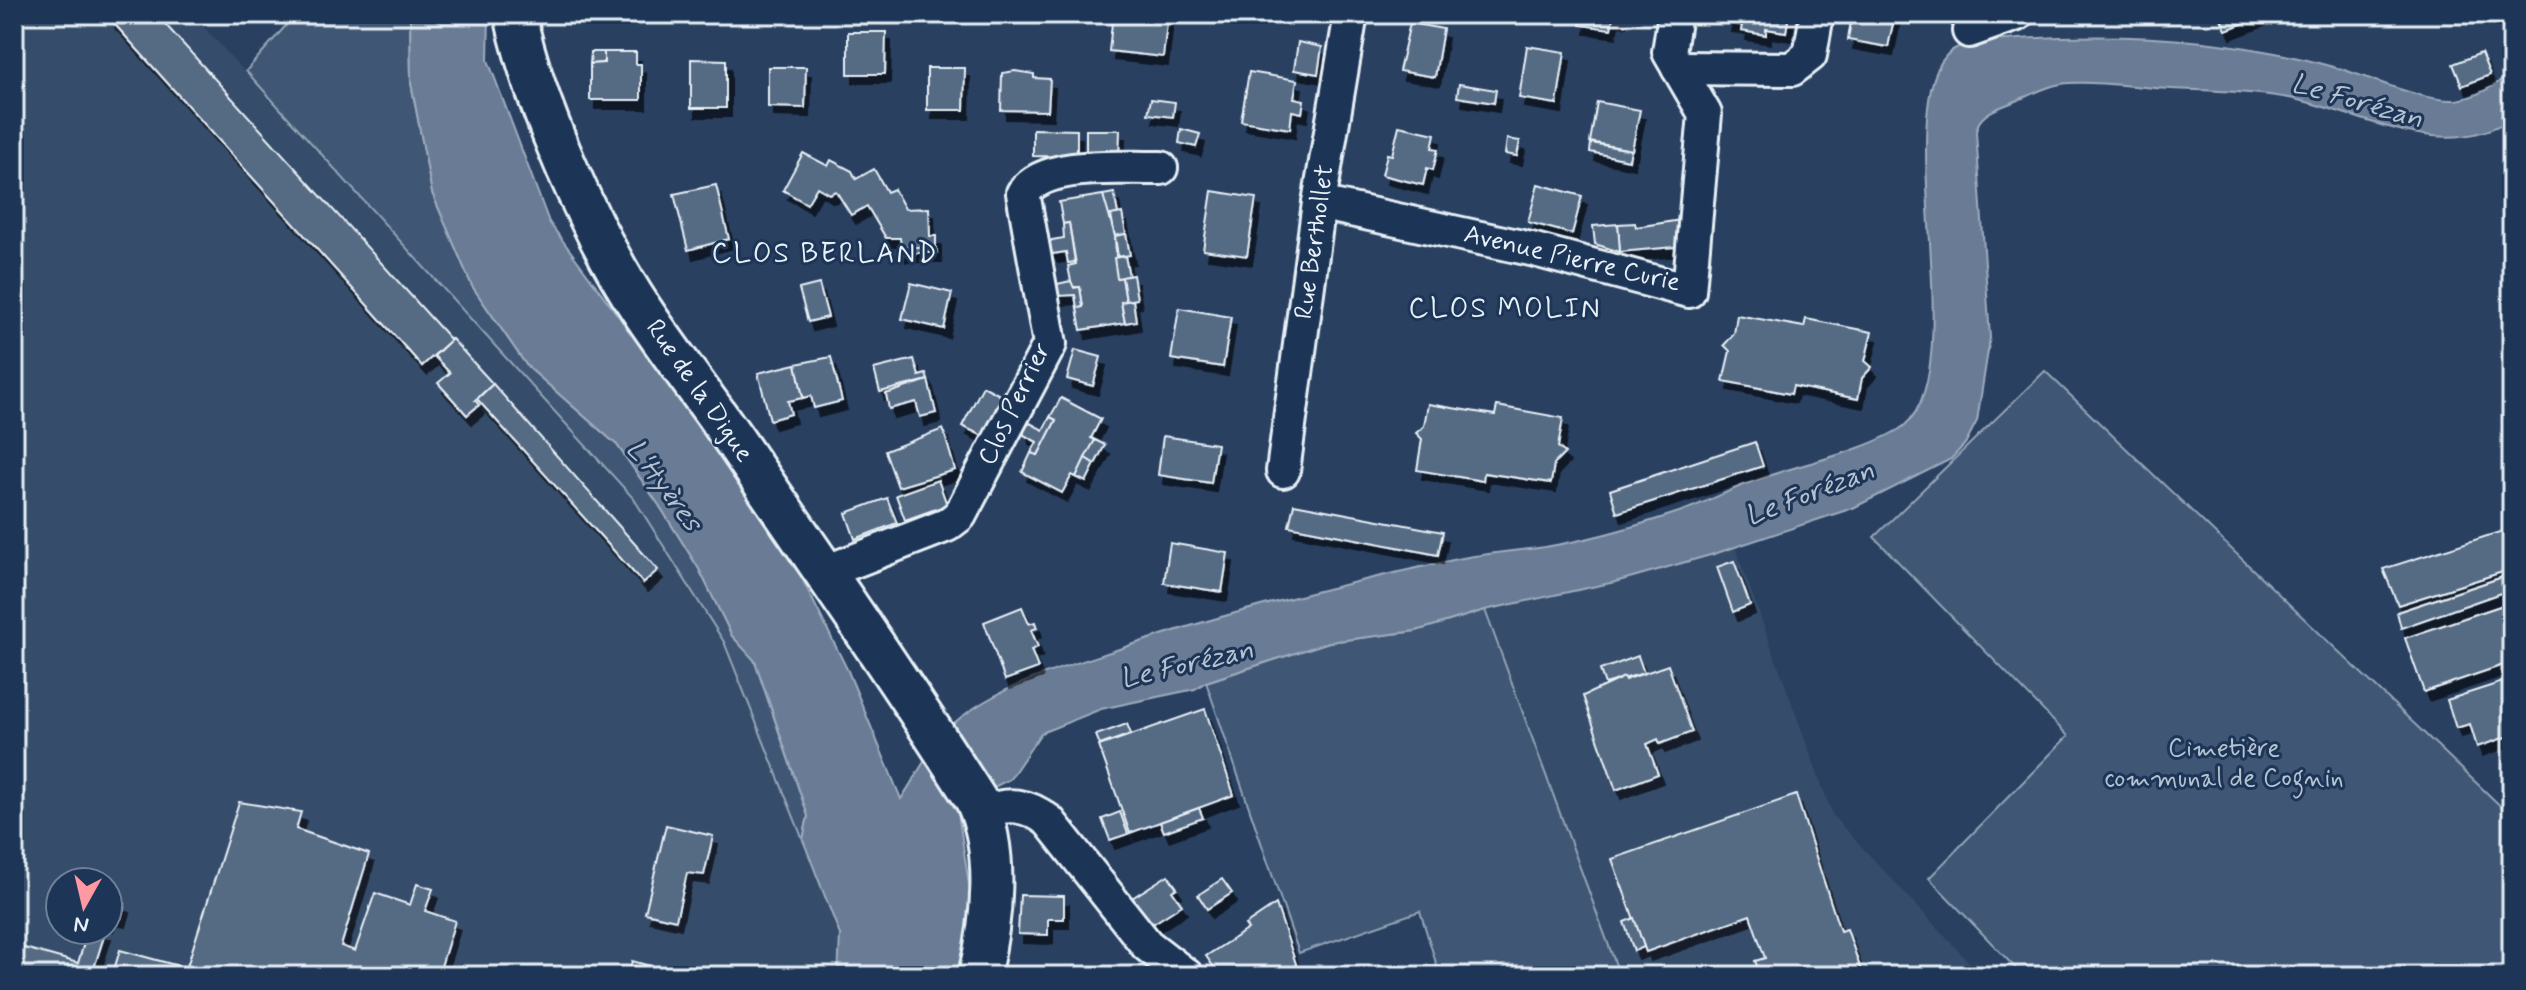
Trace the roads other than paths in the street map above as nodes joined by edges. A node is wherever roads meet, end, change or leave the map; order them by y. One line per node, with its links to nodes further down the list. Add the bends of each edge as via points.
1 (515, 14): 11 (street, Rue de la Digue, via 547,116 631,293)
2 (1351, 14): 9 (street, Rue Berthollet)
3 (1675, 14): 7 (street, Avenue Pierre Curie, via 1669,52)
4 (1817, 14): 7 (street, via 1810,55 1792,69)
5 (2017, 14): 6 (street)
6 (1969, 31)
7 (1678, 68): 9 (street, Avenue Pierre Curie, via 1705,114 1689,291 1531,249)
8 (1161, 168): 11 (street, Clos Perrier, via 1053,173 1032,181 1023,193 1050,344 960,515)
9 (1319, 203): 10 (street, Rue Berthollet)
10 (1283, 471)
11 (827, 576): 12 (street, Rue de la Digue)
12 (979, 806): 13 (street, via 992,888 990,933); 14 (street, via 1030,806 1049,821 1147,945)
13 (979, 976)
14 (1187, 976)

